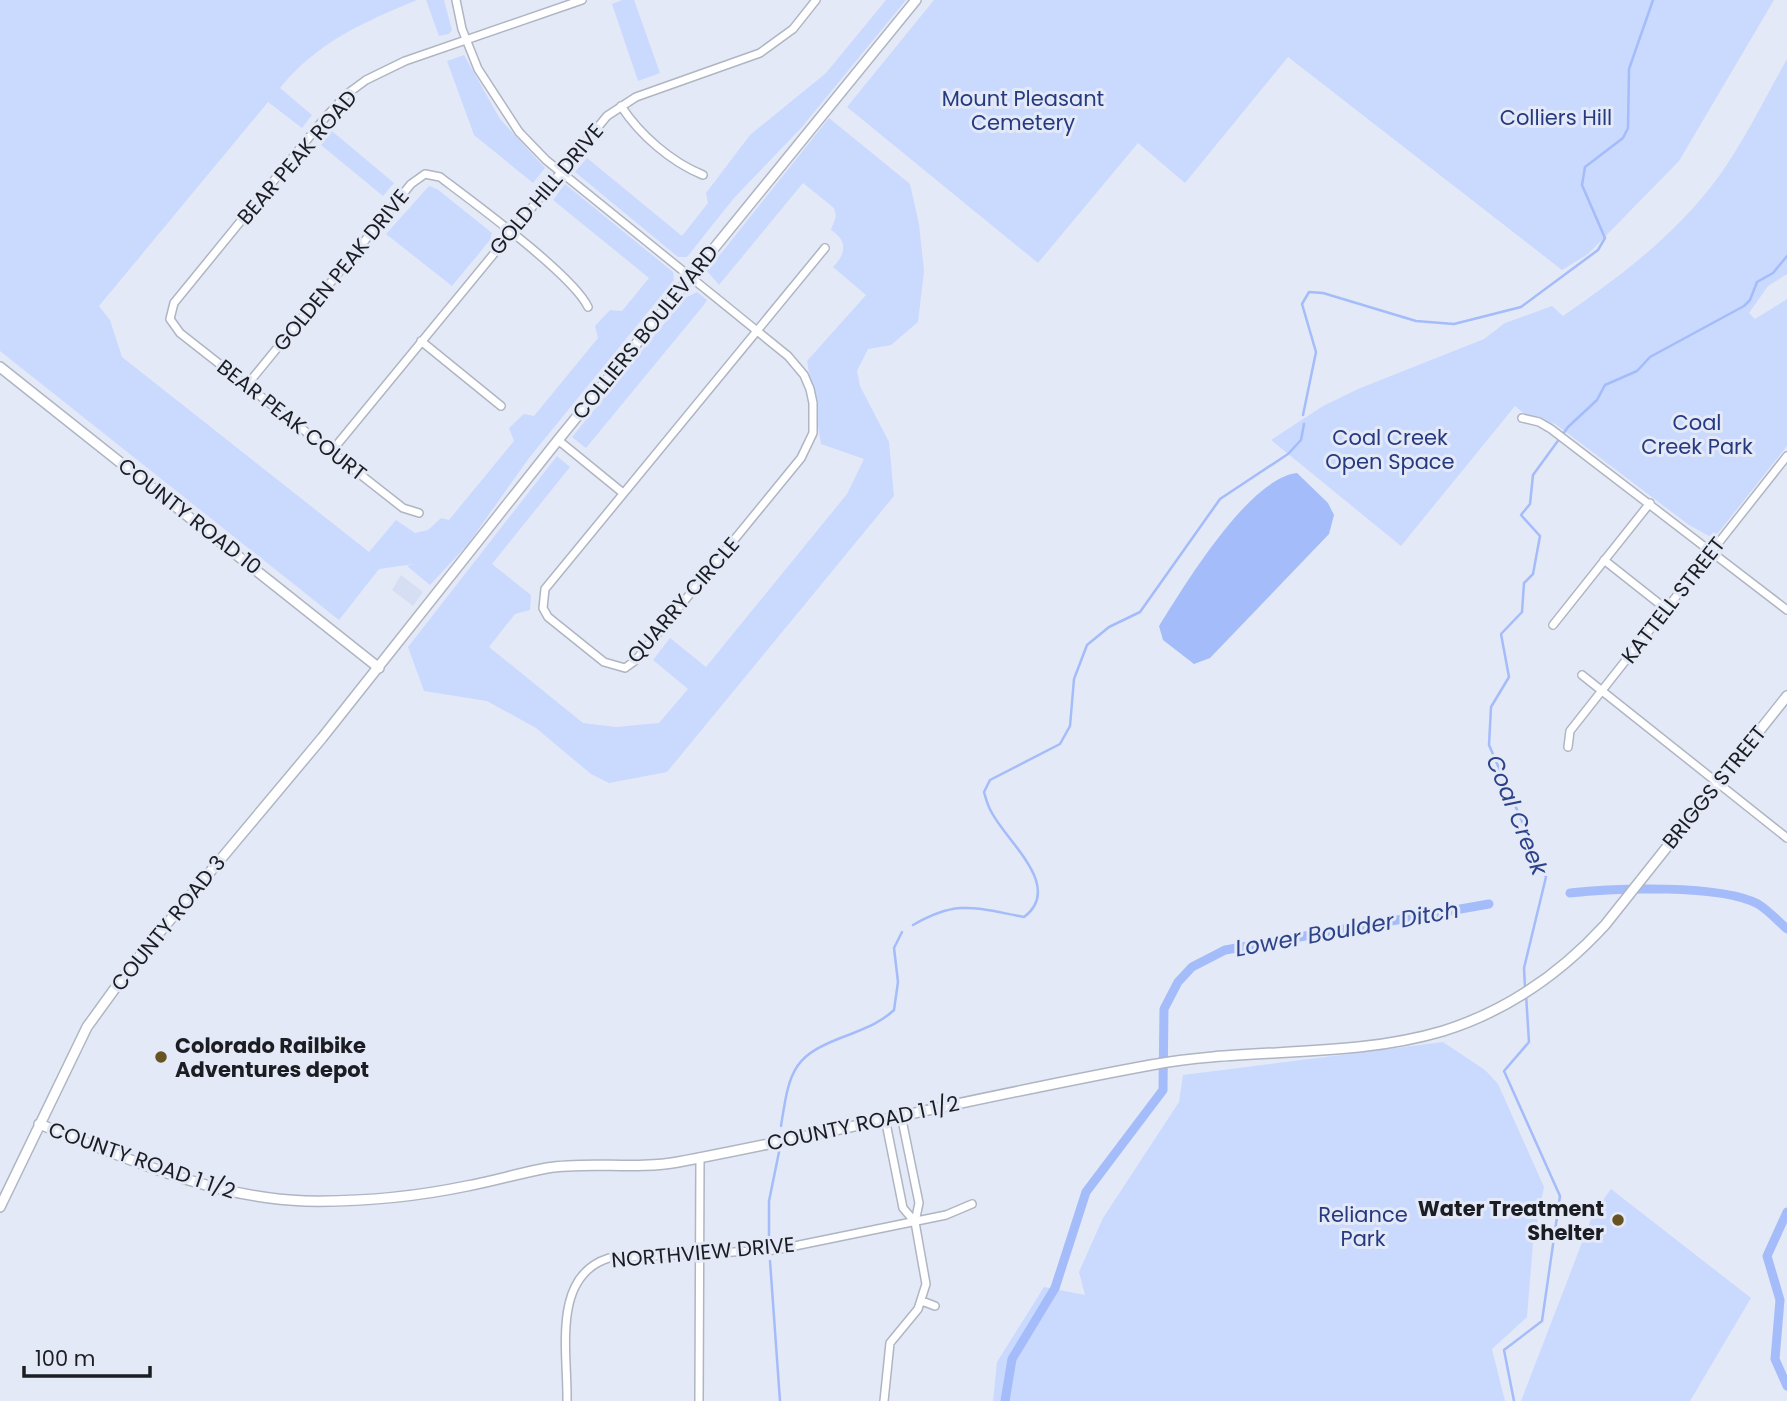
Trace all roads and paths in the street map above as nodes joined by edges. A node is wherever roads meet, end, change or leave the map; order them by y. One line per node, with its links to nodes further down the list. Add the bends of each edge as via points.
1 (456, 0): 5 (street, QUARRY CIRCLE)
2 (582, 0): 5 (street, BEAR PEAK ROAD)
3 (816, 0): 6 (street, GOLD HILL DRIVE, via 793,29 760,53 666,85)
4 (916, 0): 11 (street, COLLIERS BOULEVARD)
5 (466, 40): 7 (street, QUARRY CIRCLE, via 488,87 519,132); 13 (street, BEAR PEAK ROAD, via 405,61 347,94 174,303)
6 (621, 106): 7 (street, GOLD HILL DRIVE, via 607,116); 8 (street, via 641,132 686,168)
7 (561, 172): 9 (street, GOLD HILL DRIVE); 11 (street, QUARRY CIRCLE)
8 (703, 175)
9 (510, 233): 12 (street, via 582,293); 15 (street, GOLD HILL DRIVE); 17 (street, GOLDEN PEAK DRIVE, via 440,177 418,177)
10 (825, 248): 14 (street)
11 (690, 276): 14 (street, QUARRY CIRCLE); 20 (street, COLLIERS BOULEVARD)
12 (589, 307)
13 (170, 319): 17 (street, BEAR PEAK COURT, via 180,333)
14 (757, 331): 23 (street, QUARRY CIRCLE); 23 (street, QUARRY CIRCLE, via 804,375 814,411 808,447 625,668 604,662 548,617 542,598)
15 (421, 341): 18 (street); 21 (street, GOLD HILL DRIVE)
16 (0, 367): 31 (street, COUNTY ROAD 10)
17 (247, 385): 21 (street, BEAR PEAK COURT)
18 (500, 406)
19 (1522, 418): 24 (street, via 1551,429)
20 (558, 440): 23 (street); 31 (street, COLLIERS BOULEVARD)
21 (331, 452): 25 (street, BEAR PEAK COURT, via 403,508)
22 (1787, 456): 26 (street, KATTELL STREET)
23 (623, 494)
24 (1650, 503): 26 (street); 27 (street)
25 (419, 513)
26 (1712, 551): 28 (street, KATTELL STREET); 29 (street)
27 (1604, 560): 28 (street); 30 (street)
28 (1666, 610): 33 (street, KATTELL STREET)
29 (1787, 610)
30 (1553, 625)
31 (379, 668): 41 (street, COUNTY ROAD 3, via 101,1006)
32 (1582, 675): 33 (street)
33 (1601, 691): 35 (street, KATTELL STREET, via 1570,731); 36 (street)
34 (1787, 696): 36 (street, BRIGGS STREET)
35 (1568, 747)
36 (1717, 783): 37 (street); 38 (street, BRIGGS STREET)
37 (1787, 838)
38 (1642, 878): 39 (street, COUNTY ROAD 1 1/2, via 1589,942 1538,986 1488,1014 1442,1031 1397,1041 1157,1064)
39 (901, 1115): 40 (street, COUNTY ROAD 1 1/2); 45 (street, via 919,1203)
40 (885, 1118): 42 (street, COUNTY ROAD 1 1/2); 45 (street, via 903,1208)
41 (39, 1124): 42 (street, COUNTY ROAD 1 1/2, via 182,1177 248,1196 291,1200 416,1195 548,1168 673,1163); 44 (street, COUNTY ROAD 3)
42 (700, 1157): 46 (street)
43 (972, 1204): 45 (street, NORTHVIEW DRIVE)
44 (0, 1207)
45 (915, 1222): 46 (street, NORTHVIEW DRIVE, via 775,1250); 47 (street, via 926,1280)
46 (700, 1255): 49 (street, NORTHVIEW DRIVE, via 609,1258 580,1276 568,1303); 50 (street)
47 (922, 1301): 48 (street); 51 (street, via 890,1343)
48 (935, 1306)
49 (567, 1401)
50 (699, 1401)
51 (884, 1401)

